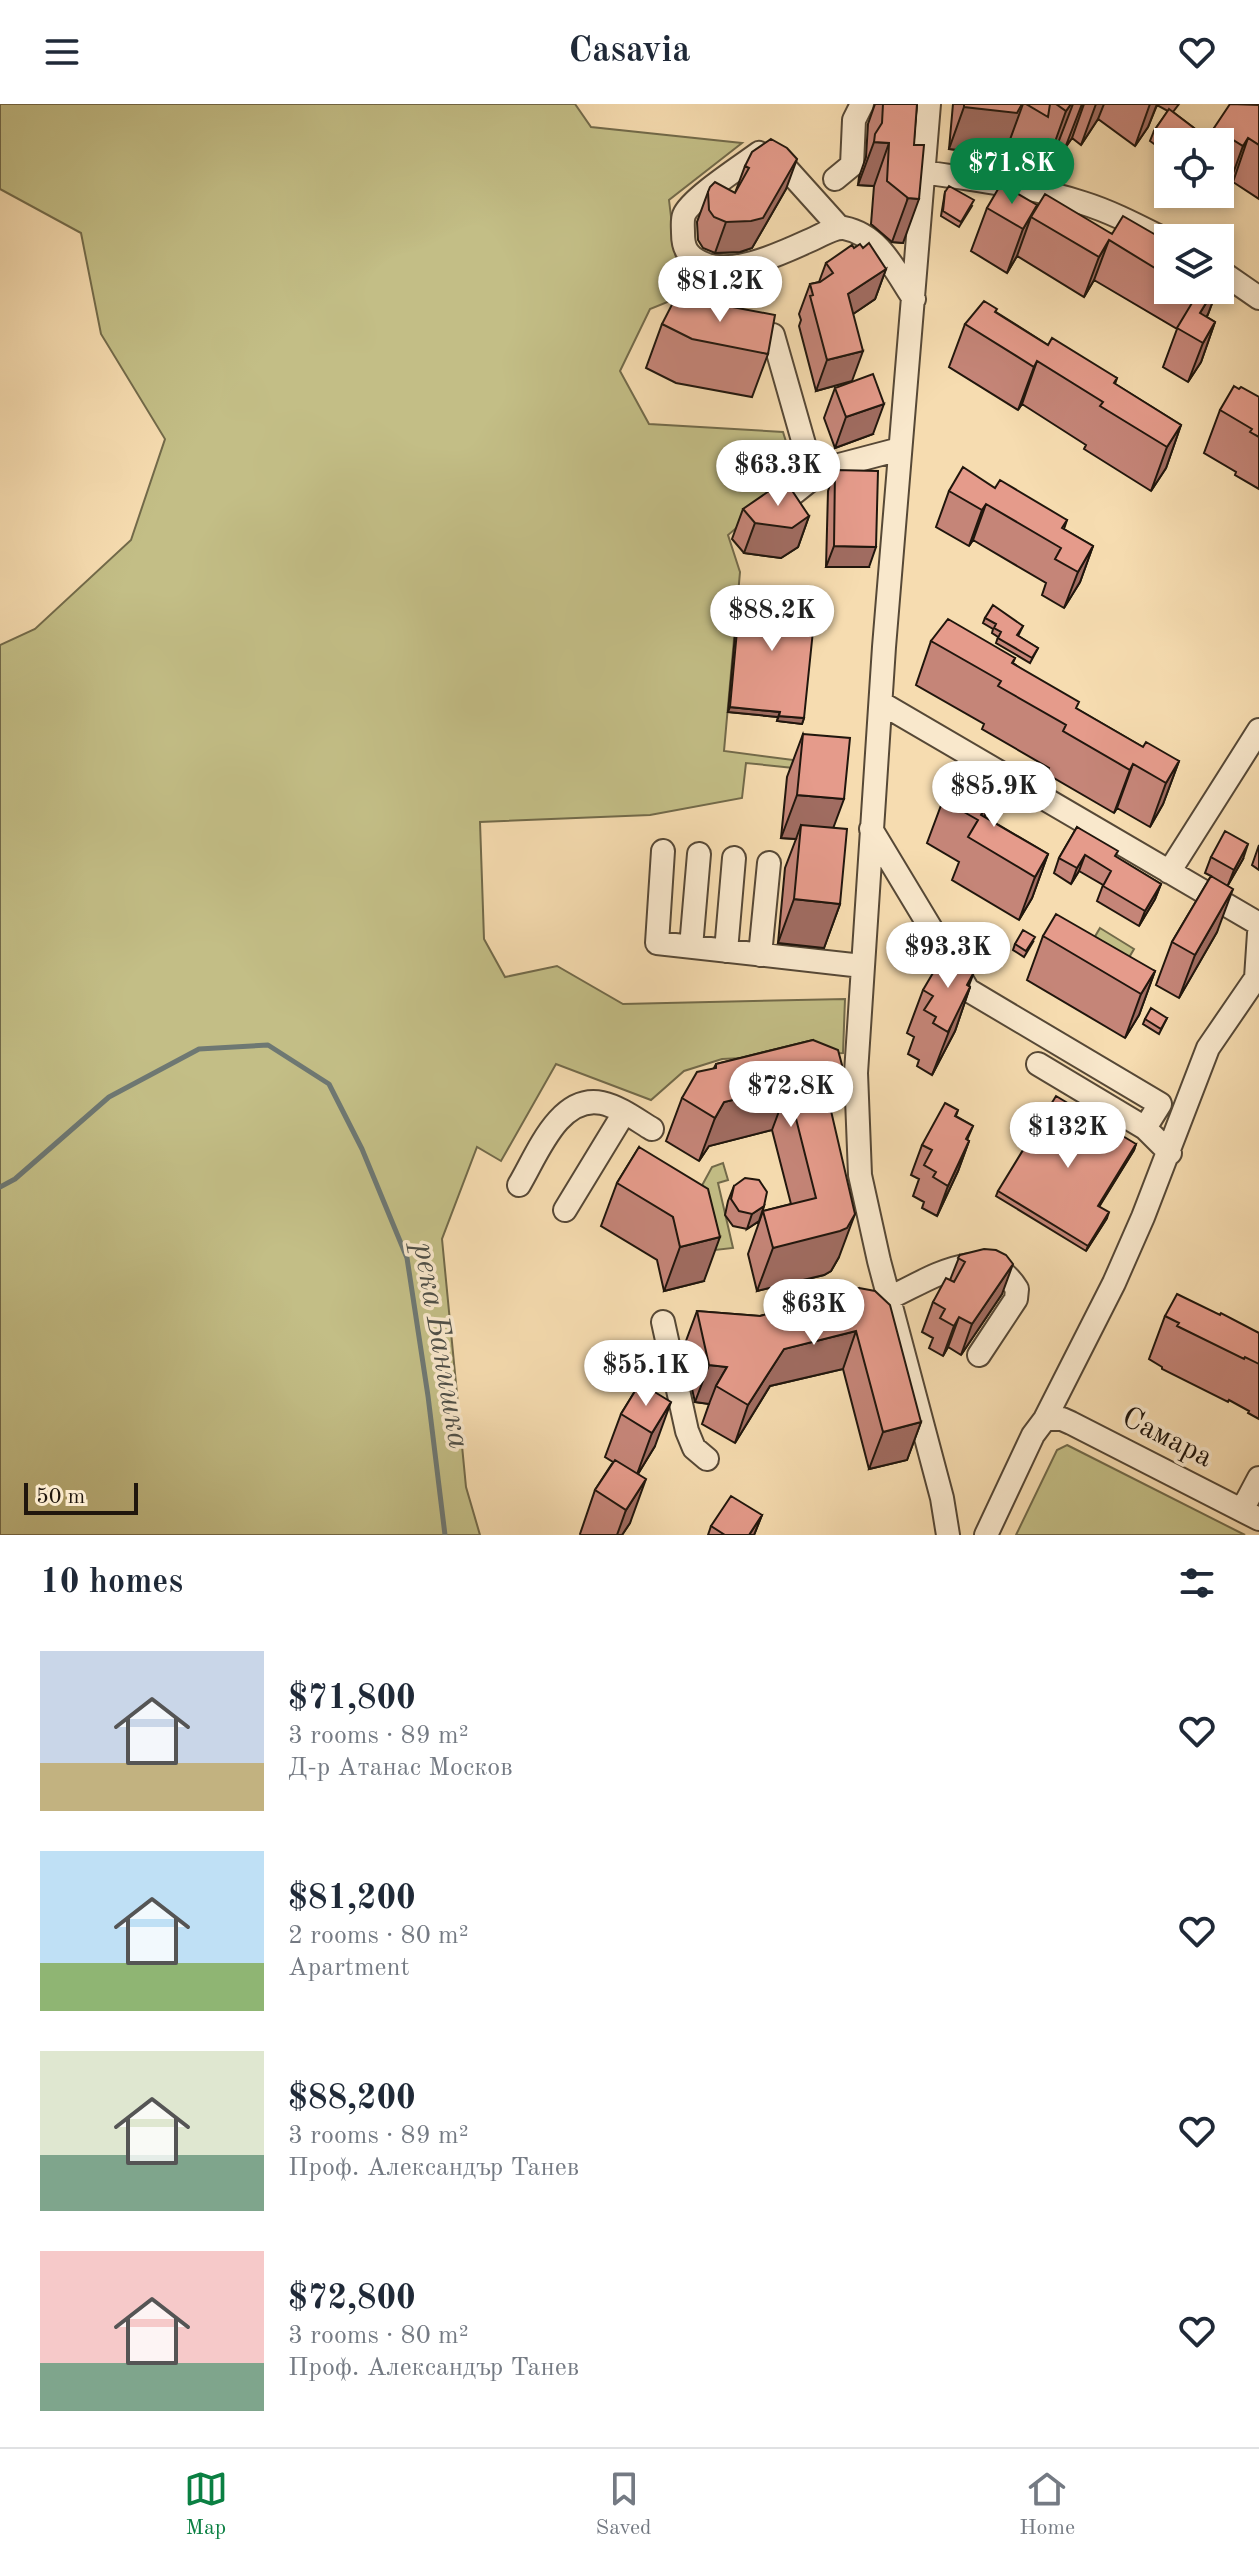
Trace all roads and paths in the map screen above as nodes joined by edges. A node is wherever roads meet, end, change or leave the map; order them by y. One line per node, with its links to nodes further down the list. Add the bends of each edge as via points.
1 (862, 104): 4 (street, via 854,120 852,165)
2 (929, 104): 3 (street)
3 (923, 172): 6 (street, via 1084,203); 9 (street)
4 (835, 179)
5 (839, 227): 5 (street, via 746,265 706,265 687,253 683,243 683,218 692,204 759,153 785,167); 9 (street, via 876,244)
6 (1154, 234)
7 (1234, 281): 8 (street)
8 (1259, 298)
9 (914, 299): 11 (street)
10 (773, 335): 12 (street)
11 (900, 449): 12 (street); 14 (street)
12 (816, 474): 13 (street)
13 (784, 501)
14 (881, 703): 16 (street); 21 (street)
15 (1259, 730): 21 (street)
16 (871, 829): 27 (street); 30 (street, via 968,990 1160,1104)
17 (663, 851): 24 (street, via 657,943)
18 (699, 854): 24 (street)
19 (734, 858): 25 (street)
20 (769, 863): 26 (street)
21 (1169, 872): 22 (street)
22 (1259, 924)
23 (1259, 933): 32 (street, via 1256,978 1208,1048)
24 (691, 947): 25 (street)
25 (726, 951): 26 (street)
26 (760, 955): 27 (street)
27 (862, 966): 35 (street, via 856,1073 860,1175)
28 (1038, 1064): 30 (street)
29 (624, 1113): 31 (street); 33 (street, via 605,1103 574,1105 559,1118); 34 (street)
30 (1145, 1128): 32 (street)
31 (652, 1129)
32 (1170, 1153): 38 (street, via 1114,1283)
33 (519, 1185)
34 (565, 1210)
35 (889, 1298): 37 (street, via 961,1265 980,1264 1002,1272 1017,1289 1016,1299); 42 (street)
36 (663, 1322): 39 (street, via 687,1431 694,1448)
37 (979, 1355)
38 (1045, 1419): 41 (street, Самара, via 1071,1423); 43 (street)
39 (707, 1459)
40 (1259, 1478): 41 (street)
41 (1251, 1514)
42 (950, 1530)
43 (986, 1533)

